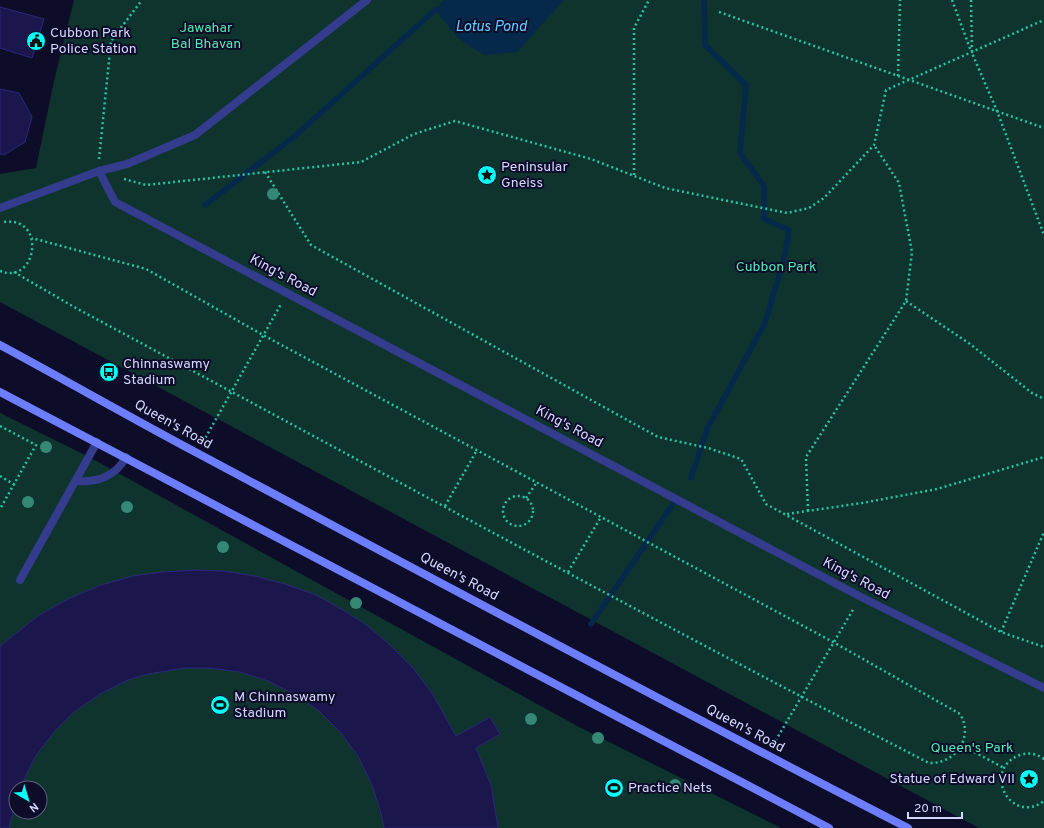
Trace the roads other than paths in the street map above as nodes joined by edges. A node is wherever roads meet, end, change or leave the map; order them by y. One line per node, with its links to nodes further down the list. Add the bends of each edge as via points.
1 (367, 0): 2 (street, via 195,135 127,164)
2 (99, 171): 3 (street); 10 (street, King's Road, via 115,202 861,597)
3 (0, 208)
4 (0, 345): 13 (main road, Queen's Road, via 197,453)
5 (0, 392): 6 (main road)
6 (98, 442): 7 (main road); 8 (street)
7 (126, 457): 8 (street, via 116,471 101,479); 11 (main road, via 175,486)
8 (76, 481): 9 (street)
9 (20, 580)
10 (1044, 688)
11 (817, 825): 12 (main road)
12 (829, 828)
13 (908, 828)

